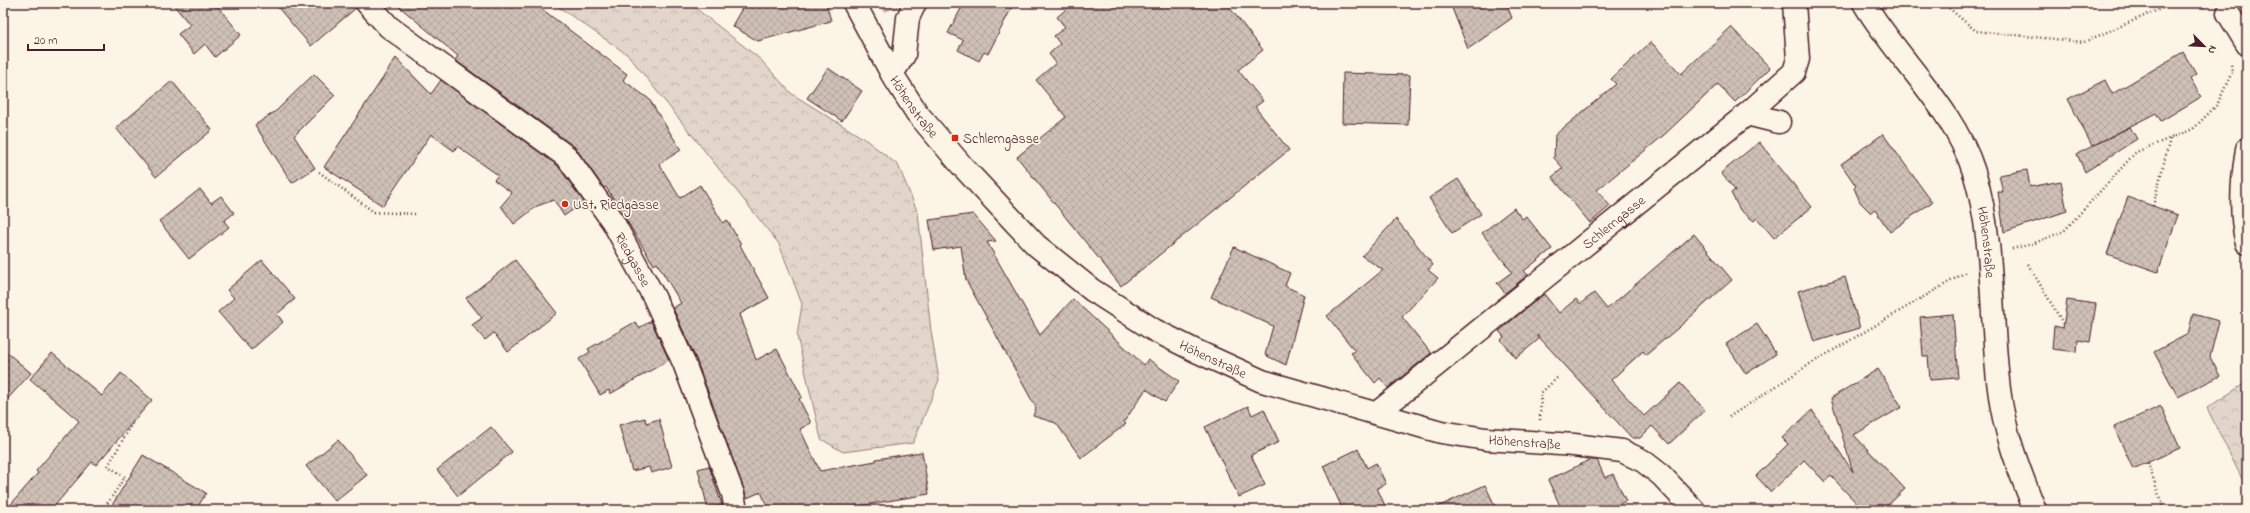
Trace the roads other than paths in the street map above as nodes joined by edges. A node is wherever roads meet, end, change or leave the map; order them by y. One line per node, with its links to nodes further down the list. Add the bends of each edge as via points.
1 (367, 3): 14 (street, Riedgasse, via 389,27 567,158 613,222 654,297 684,363)
2 (854, 3): 8 (street, Höhenstraße)
3 (914, 3): 8 (street, via 908,18 904,56)
4 (1794, 3): 9 (street, Schlerngasse, via 1798,59 1794,72)
5 (1864, 3): 17 (street, Höhenstraße, via 1962,142 1979,190 1985,225 2002,412 2013,453)
6 (2228, 13): 7 (street)
7 (2239, 51)
8 (892, 74): 13 (street, Höhenstraße, via 917,113 963,167 1036,245 1092,290 1154,330 1241,372 1282,387)
9 (1747, 114): 10 (street); 13 (street, Schlerngasse)
10 (1779, 122)
11 (2247, 149): 12 (street, via 2242,179)
12 (2247, 242)
13 (1377, 413): 16 (street, Höhenstraße, via 1442,432 1486,439 1622,451 1642,460)
14 (734, 502): 15 (street, Riedgasse)
15 (749, 510)
16 (1694, 510)
17 (2035, 510)

